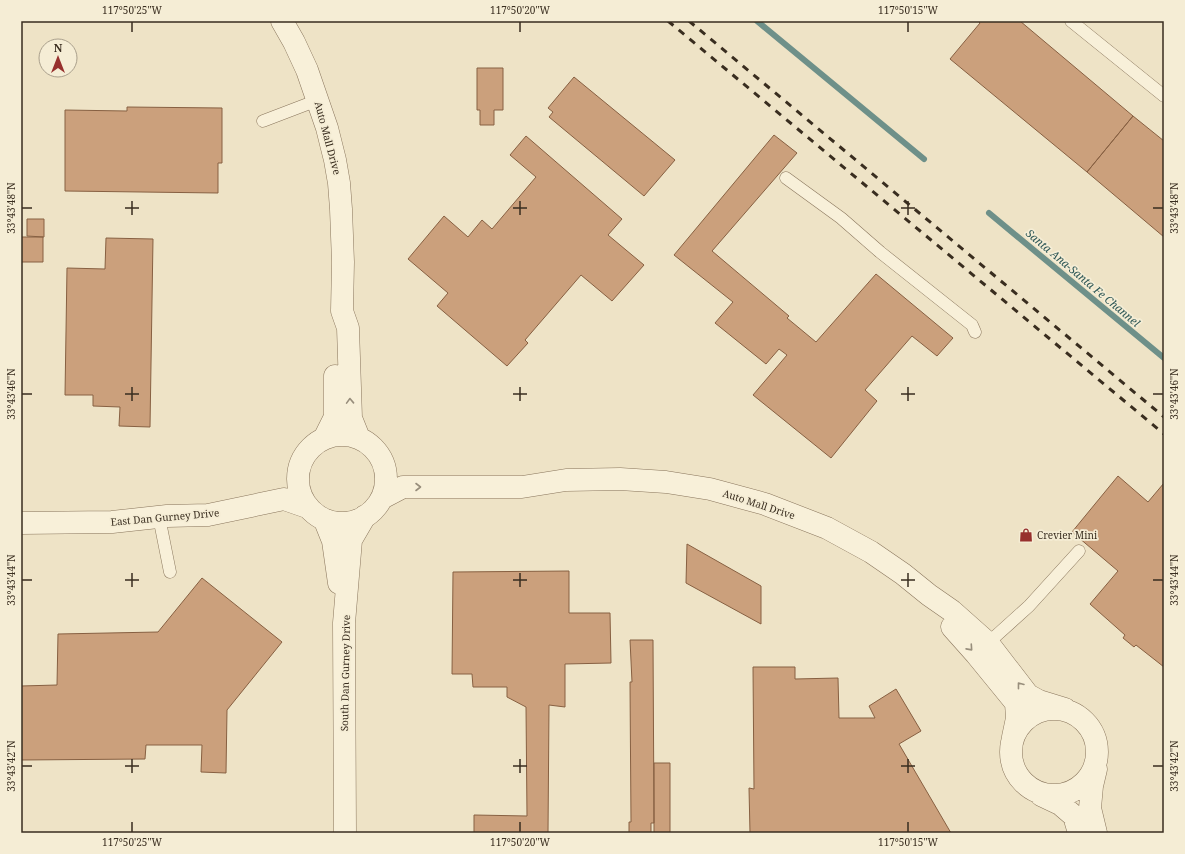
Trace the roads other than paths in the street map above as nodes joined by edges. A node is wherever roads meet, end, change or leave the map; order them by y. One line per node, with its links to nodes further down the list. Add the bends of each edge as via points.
1 (282, 21): 4 (street, Auto Mall Drive, via 307,70)
2 (1071, 21): 3 (lane)
3 (1164, 96)
4 (318, 100): 5 (lane); 7 (street, Auto Mall Drive, via 339,183)
5 (263, 121)
6 (786, 178): 8 (lane, via 841,218 972,325)
7 (342, 310): 9 (street, Auto Mall Drive, via 334,327 335,417); 10 (street, Auto Mall Drive, one-way to 7, via 351,418 348,328)
8 (975, 332)
9 (326, 437): 10 (street, via 343,434); 12 (street, via 306,452)
10 (359, 438): 11 (street, via 375,449)
11 (382, 459): 13 (street, Auto Mall Drive, via 405,472 520,473); 14 (street, via 387,478)
12 (301, 466): 15 (street, via 297,478 299,492); 17 (street, via 283,485)
13 (566, 480): 14 (street, Auto Mall Drive, one-way to 13, via 403,486 522,486); 22 (street, Auto Mall Drive, via 620,478 666,482 710,489 765,504 846,538 871,552)
14 (382, 498): 16 (street, via 374,510)
15 (307, 507): 17 (street, East Dan Gurney Drive, via 284,499 208,515); 18 (street)
16 (365, 516): 18 (street, via 343,524); 23 (street, South Dan Gurney Drive, via 352,540)
17 (163, 517): 19 (street, East Dan Gurney Drive, via 112,522); 21 (lane)
18 (326, 521): 23 (street, via 333,541)
19 (21, 523)
20 (1079, 551): 24 (lane, via 1029,606)
21 (170, 572)
22 (929, 595): 24 (street, Auto Mall Drive, via 952,611); 26 (street, Auto Mall Drive, one-way to 26, via 947,621 1016,703 1017,718)
23 (344, 623): 29 (street, South Dan Gurney Drive)
24 (988, 644): 25 (street, Auto Mall Drive, one-way to 24, via 1028,695)
25 (1065, 709): 26 (street, Auto Mall Drive, via 1040,710 1028,717); 27 (street, Auto Mall Drive, via 1083,718 1092,730 1098,743)
26 (1012, 740): 28 (street, Auto Mall Drive, via 1010,755 1013,769 1020,781)
27 (1098, 758): 28 (street, via 1085,784 1073,793 1059,796); 31 (street, Auto Mall Drive, via 1090,808)
28 (1031, 790): 30 (street, Auto Mall Drive, via 1060,804 1074,816)
29 (345, 833)
30 (1079, 833)
31 (1096, 833)

